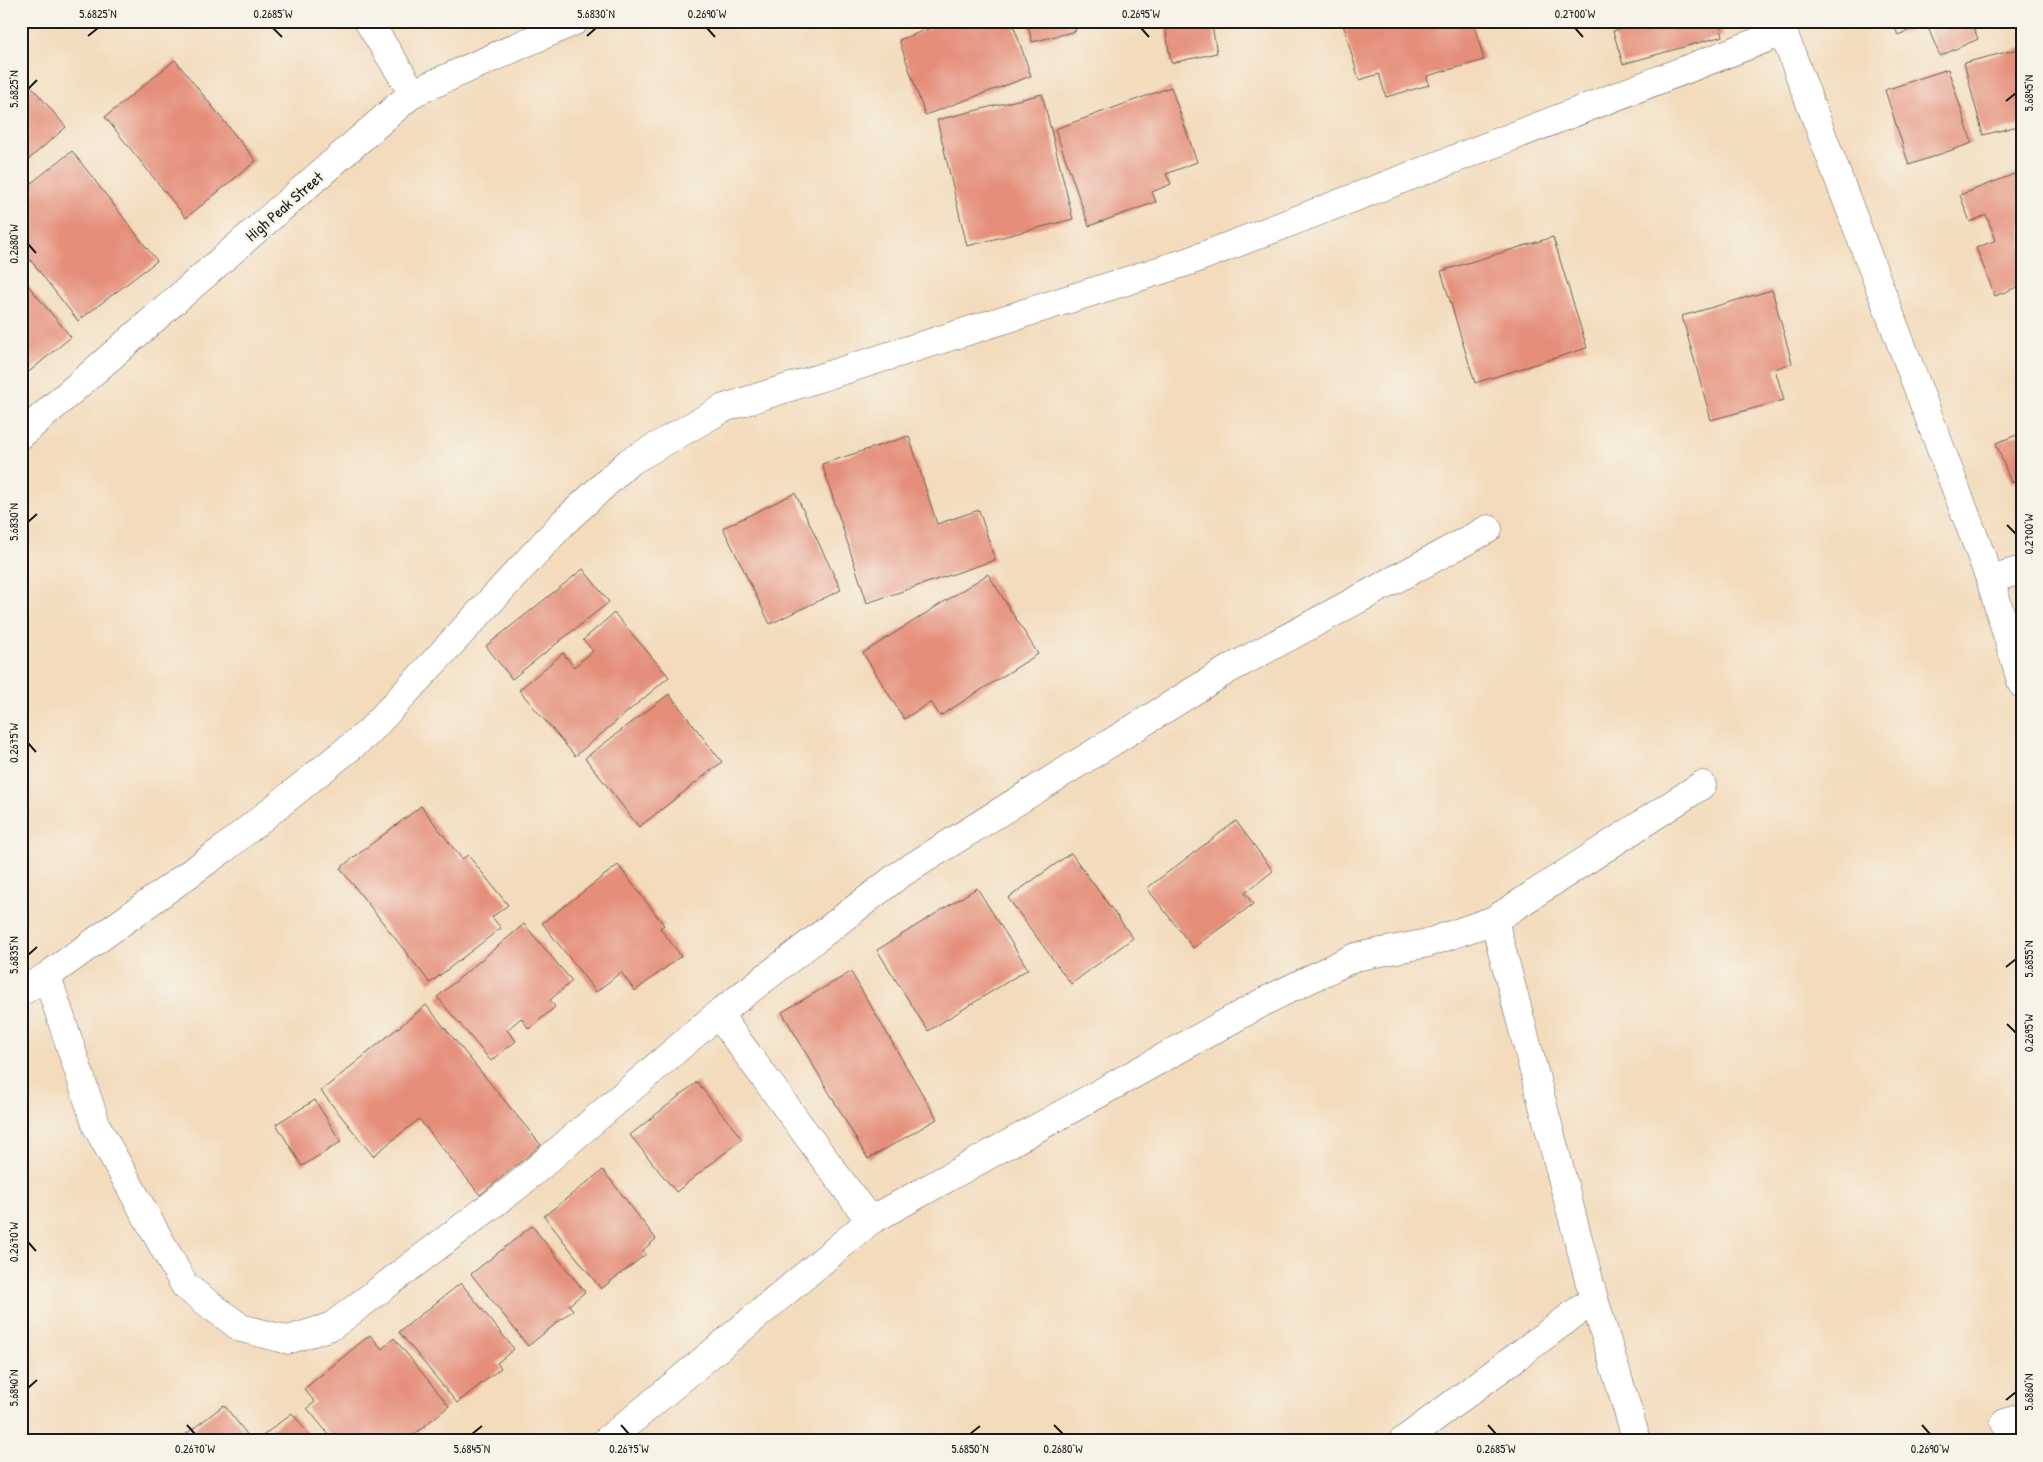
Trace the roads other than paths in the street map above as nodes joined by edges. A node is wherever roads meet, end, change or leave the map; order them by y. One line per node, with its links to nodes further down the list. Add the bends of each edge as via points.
1 (368, 21): 4 (street)
2 (575, 21): 4 (street, High Peak Street)
3 (1781, 27): 8 (street); 12 (street, via 1190,261 724,408 629,462 564,522 368,733 225,848)
4 (413, 93): 5 (street, High Peak Street)
5 (21, 435)
6 (1488, 529): 14 (street, via 1224,672 899,875)
7 (2022, 570): 8 (street)
8 (1990, 579): 9 (street)
9 (2022, 684)
10 (1702, 785): 11 (street)
11 (1494, 920): 15 (street, via 1428,943 1346,961 1267,1000); 16 (street)
12 (47, 976): 13 (street); 14 (street, via 97,1127 185,1286 241,1328 288,1340 332,1326 517,1186)
13 (21, 992)
14 (718, 1014): 15 (street)
15 (870, 1221): 17 (street)
16 (1594, 1299): 18 (street); 19 (street)
17 (606, 1441)
18 (1403, 1441)
19 (1637, 1441)

